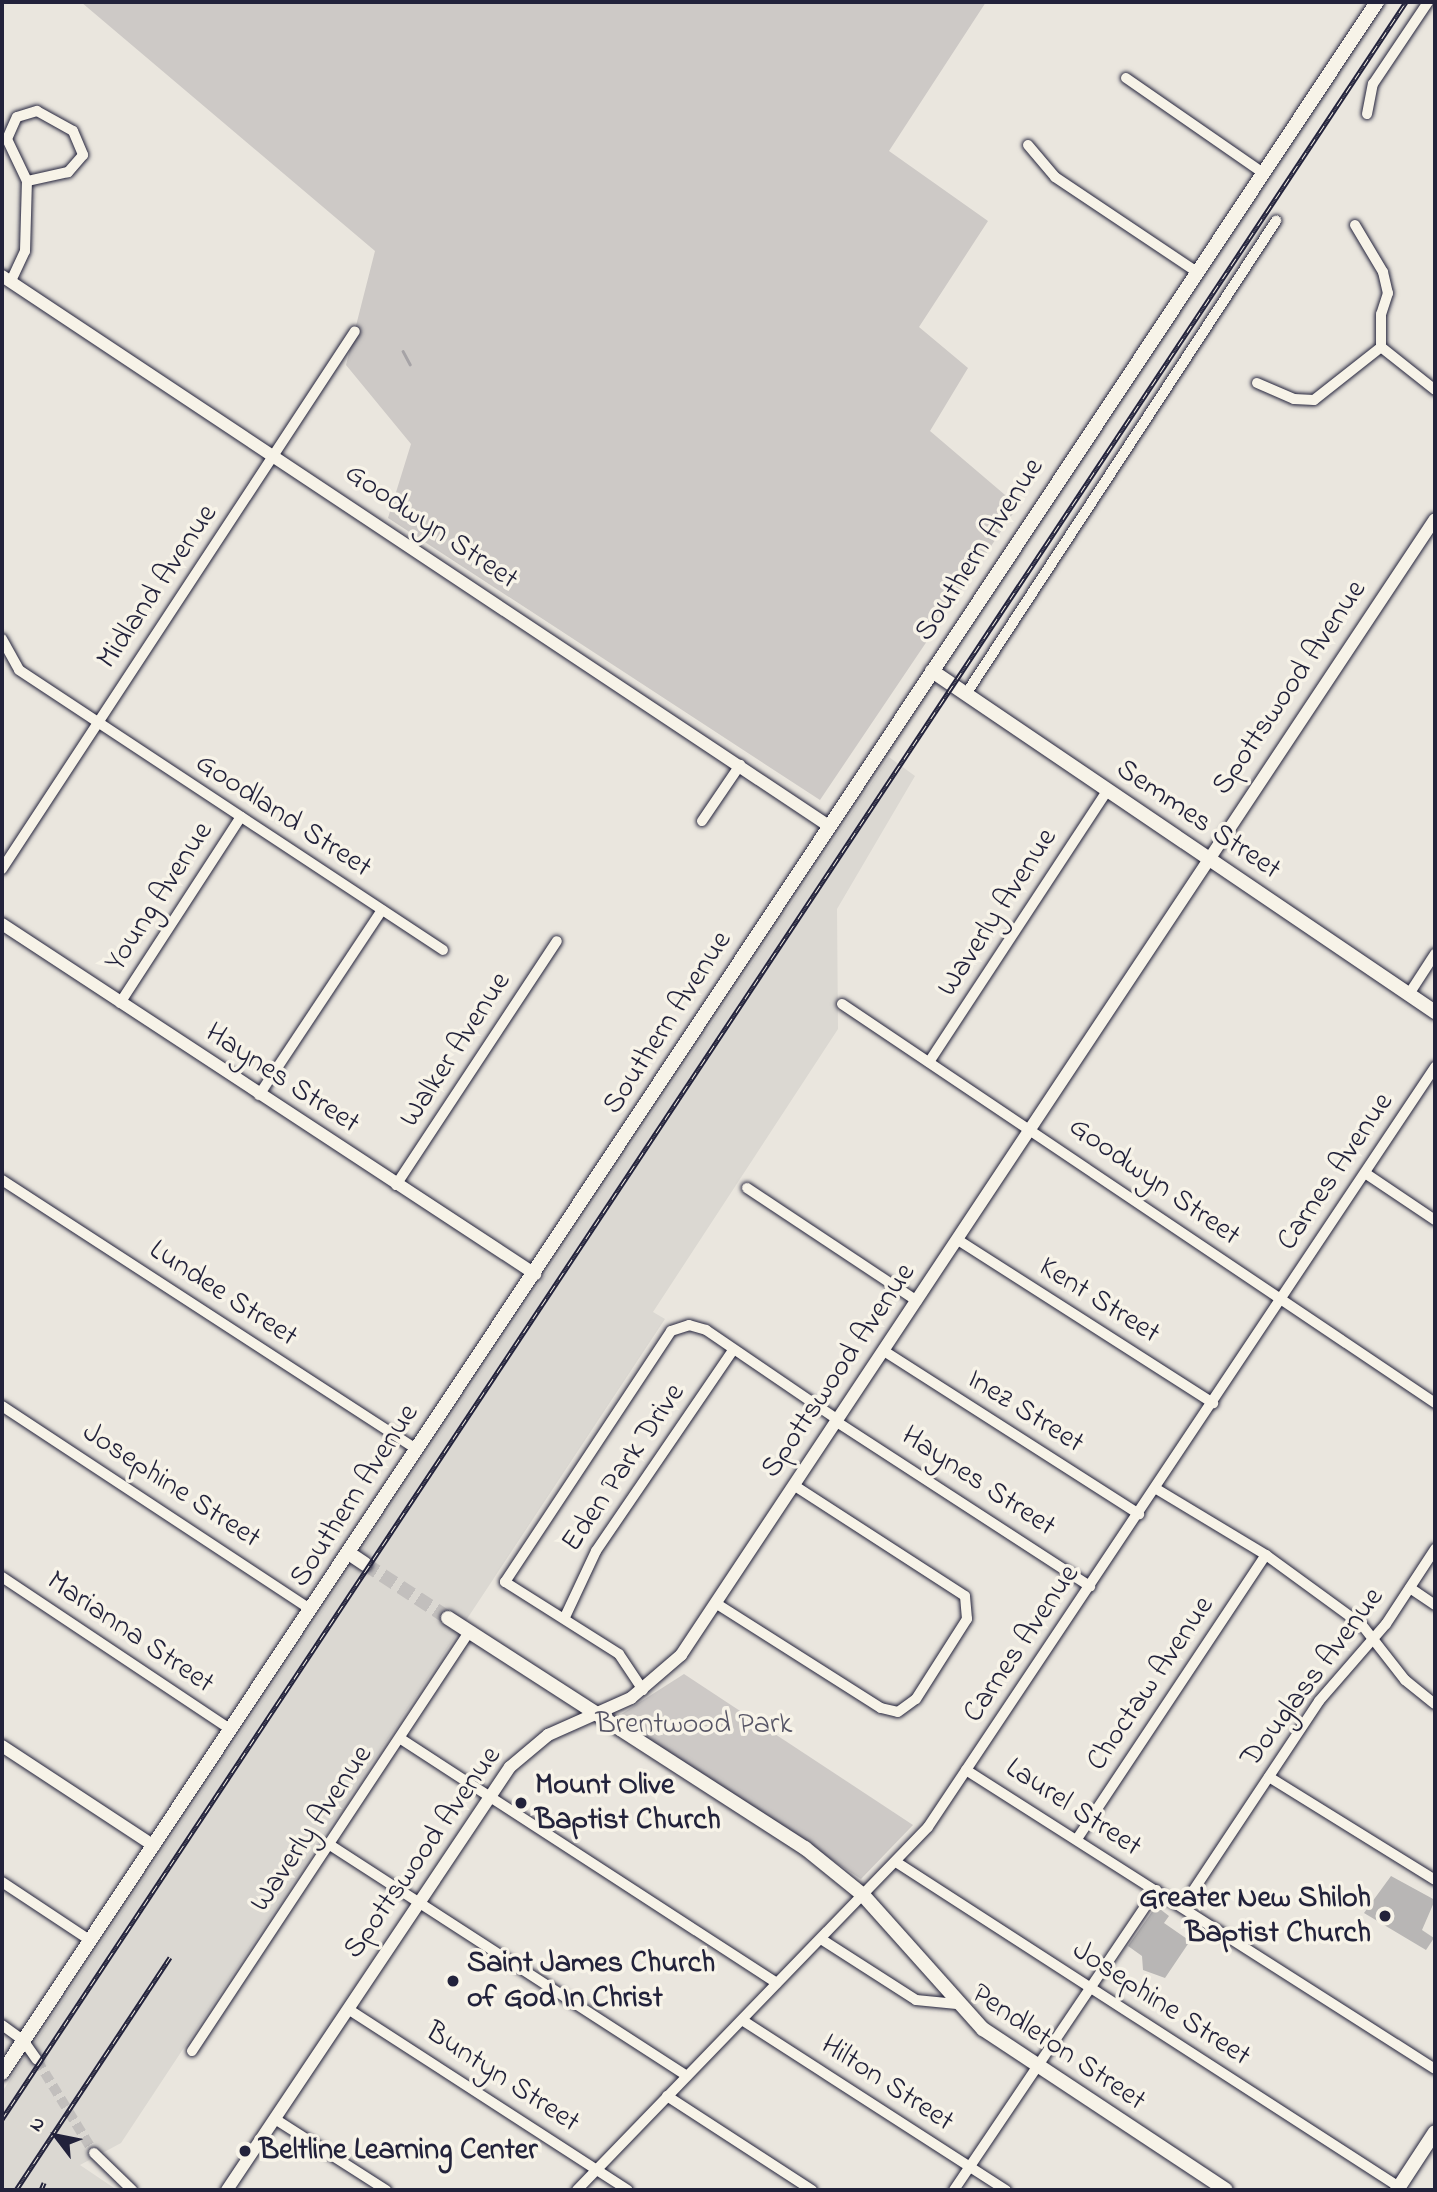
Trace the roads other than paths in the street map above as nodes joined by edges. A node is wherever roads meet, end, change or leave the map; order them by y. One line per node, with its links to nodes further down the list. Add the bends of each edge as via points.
1 (1377, 2): 6 (main road, Southern Avenue)
2 (1428, 2): 4 (street, via 1373,83)
3 (1126, 78): 6 (street)
4 (1367, 114)
5 (1028, 145): 10 (street, via 1055,177)
6 (1263, 173): 10 (main road, Southern Avenue)
7 (27, 181): 7 (street, via 7,139 17,117 37,111 73,131 83,155 68,172); 11 (street, via 25,251)
8 (1276, 221): 20 (street)
9 (1355, 225): 13 (street, via 1383,272 1388,293 1381,314)
10 (1197, 272): 19 (main road, Southern Avenue)
11 (6, 278): 16 (street, Goodwyn Street)
12 (355, 331): 16 (street, Midland Avenue)
13 (1381, 347): 14 (street, via 1314,400 1294,399); 15 (street)
14 (1257, 383)
15 (1435, 390)
16 (275, 455): 21 (street, Midland Avenue); 22 (street, Goodwyn Street)
17 (1435, 519): 27 (street, Spottswood Avenue)
18 (2, 639): 21 (street, Goodland Street, via 19,670)
19 (932, 671): 20 (main road, Semmes Street); 26 (main road, Southern Avenue)
20 (966, 694): 23 (main road, Semmes Street)
21 (97, 724): 24 (street, Goodland Street); 28 (street, Midland Avenue)
22 (740, 765): 25 (street); 26 (street, Goodwyn Street)
23 (1107, 790): 27 (main road, Semmes Street); 38 (street, Waverly Avenue)
24 (241, 817): 29 (street, Goodland Street); 35 (street, Young Avenue)
25 (702, 821)
26 (829, 826): 48 (main road, Southern Avenue)
27 (1208, 858): 34 (main road, Semmes Street); 41 (street, Spottswood Avenue)
28 (2, 869)
29 (382, 910): 32 (street, Goodland Street); 40 (street)
30 (2, 924): 35 (street, Haynes Street)
31 (557, 941): 44 (street, Walker Avenue)
32 (443, 950)
33 (1435, 954): 34 (street)
34 (1409, 994): 37 (main road, Semmes Street)
35 (120, 1003): 40 (street, Haynes Street)
36 (842, 1004): 38 (street, Goodwyn Street)
37 (1435, 1012)
38 (929, 1062): 41 (street, Goodwyn Street)
39 (1435, 1068): 42 (street, Carnes Avenue)
40 (259, 1095): 44 (street, Haynes Street)
41 (1030, 1129): 47 (street, Spottswood Avenue); 50 (street, Goodwyn Street)
42 (1365, 1173): 46 (street); 50 (street, Carnes Avenue)
43 (2, 1180): 57 (street, Lundee Street)
44 (396, 1185): 48 (street, Haynes Street)
45 (747, 1188): 49 (street)
46 (1435, 1220)
47 (958, 1240): 49 (street, Spottswood Avenue); 53 (street, Kent Street)
48 (535, 1274): 57 (main road, Southern Avenue)
49 (917, 1301): 52 (street, Spottswood Avenue)
50 (1280, 1301): 53 (street, Carnes Avenue); 54 (street, Goodwyn Street)
51 (733, 1350): 56 (street, Haynes Street); 71 (street, Eden Park Drive, via 596,1551); 71 (street, Haynes Street, via 692,1326 671,1331 505,1582)
52 (884, 1351): 56 (street, Spottswood Avenue); 60 (street, Inez Street)
53 (1213, 1403): 59 (street, Carnes Avenue)
54 (1435, 1403)
55 (2, 1406): 70 (street, Josephine Street)
56 (838, 1421): 58 (street, Spottswood Avenue); 66 (street, Haynes Street)
57 (417, 1450): 62 (main road, Southern Avenue)
58 (795, 1486): 68 (street, Spottswood Avenue); 68 (street, via 955,1587 967,1603 962,1628 912,1704 898,1712 881,1709)
59 (1155, 1488): 60 (street, Carnes Avenue); 63 (street)
60 (1139, 1514): 66 (street, Carnes Avenue)
61 (1435, 1549): 67 (street, Douglass Avenue)
62 (350, 1554): 64 (main road); 70 (main road, Southern Avenue)
63 (1266, 1555): 74 (street); 84 (street, Choctaw Avenue)
64 (365, 1564)
65 (2, 1577): 78 (street, Marianna Street)
66 (1090, 1586): 81 (street, Carnes Avenue)
67 (1410, 1588): 69 (street); 74 (street, Douglass Avenue)
68 (717, 1604): 75 (street, Spottswood Avenue, via 681,1655)
69 (1435, 1605)
70 (311, 1611): 78 (main road, Southern Avenue)
71 (565, 1617): 75 (street, via 619,1654)
72 (448, 1618): 73 (main road)
73 (469, 1632): 77 (main road); 79 (street, Waverly Avenue)
74 (1374, 1639): 76 (street, via 1405,1680); 82 (street, Douglass Avenue, via 1331,1686)
75 (643, 1690): 77 (street, Spottswood Avenue)
76 (1435, 1704)
77 (595, 1714): 83 (street, Spottswood Avenue, via 529,1748); 91 (main road, via 805,1849)
78 (231, 1730): 86 (main road, Southern Avenue)
79 (401, 1739): 83 (street); 85 (street, Waverly Avenue)
80 (2, 1746): 86 (street)
81 (966, 1770): 84 (street, Laurel Street); 87 (street, Carnes Avenue, via 928,1826)
82 (1269, 1777): 88 (street); 93 (street, Douglass Avenue)
83 (490, 1793): 92 (street, Spottswood Avenue); 96 (street)
84 (1077, 1839): 90 (street, Laurel Street)
85 (330, 1845): 92 (street); 103 (street, Waverly Avenue)
86 (154, 1846): 95 (main road, Southern Avenue)
87 (896, 1862): 91 (street, Carnes Avenue); 97 (street, Josephine Street)
88 (1435, 1880)
89 (2, 1882): 95 (street)
90 (1156, 1890): 93 (street, Laurel Street); 97 (street)
91 (863, 1895): 94 (street, Carnes Avenue); 98 (main road)
92 (420, 1903): 99 (street, Spottswood Avenue); 108 (street)
93 (1183, 1906): 106 (street, Laurel Street)
94 (821, 1939): 96 (street, Carnes Avenue); 98 (street, Pendleton Street, via 916,2000)
95 (91, 1941): 102 (main road, Southern Avenue)
96 (777, 1983): 100 (street, Carnes Avenue)
97 (1087, 1989): 105 (street); 115 (street, Josephine Street)
98 (957, 2004): 105 (main road, Pendleton Street)
99 (348, 2009): 110 (street, Spottswood Avenue); 114 (street, Buntyn Street)
100 (741, 2020): 108 (street, Carnes Avenue); 113 (street, Hilton Street)
101 (2, 2025): 102 (street)
102 (23, 2040): 104 (street); 107 (main road, Southern Avenue)
103 (192, 2051)
104 (37, 2060)
105 (1037, 2067): 113 (street); 124 (main road, Pendleton Street)
106 (1435, 2069)
107 (2, 2073)
108 (687, 2076): 109 (street, Carnes Avenue)
109 (667, 2096): 114 (street, Carnes Avenue); 121 (street)
110 (275, 2119): 117 (street, Spottswood Avenue); 118 (street)
111 (1435, 2132): 115 (main road)
112 (94, 2153): 116 (street, via 112,2176)
113 (970, 2167): 122 (street); 123 (street, Hilton Street)
114 (597, 2170): 119 (street, Carnes Avenue); 120 (street, Buntyn Street)
115 (1398, 2189)
116 (132, 2190)
117 (227, 2190)
118 (386, 2190)
119 (577, 2190)
120 (628, 2190)
121 (812, 2190)
122 (954, 2190)
123 (1006, 2190)
124 (1226, 2190)

